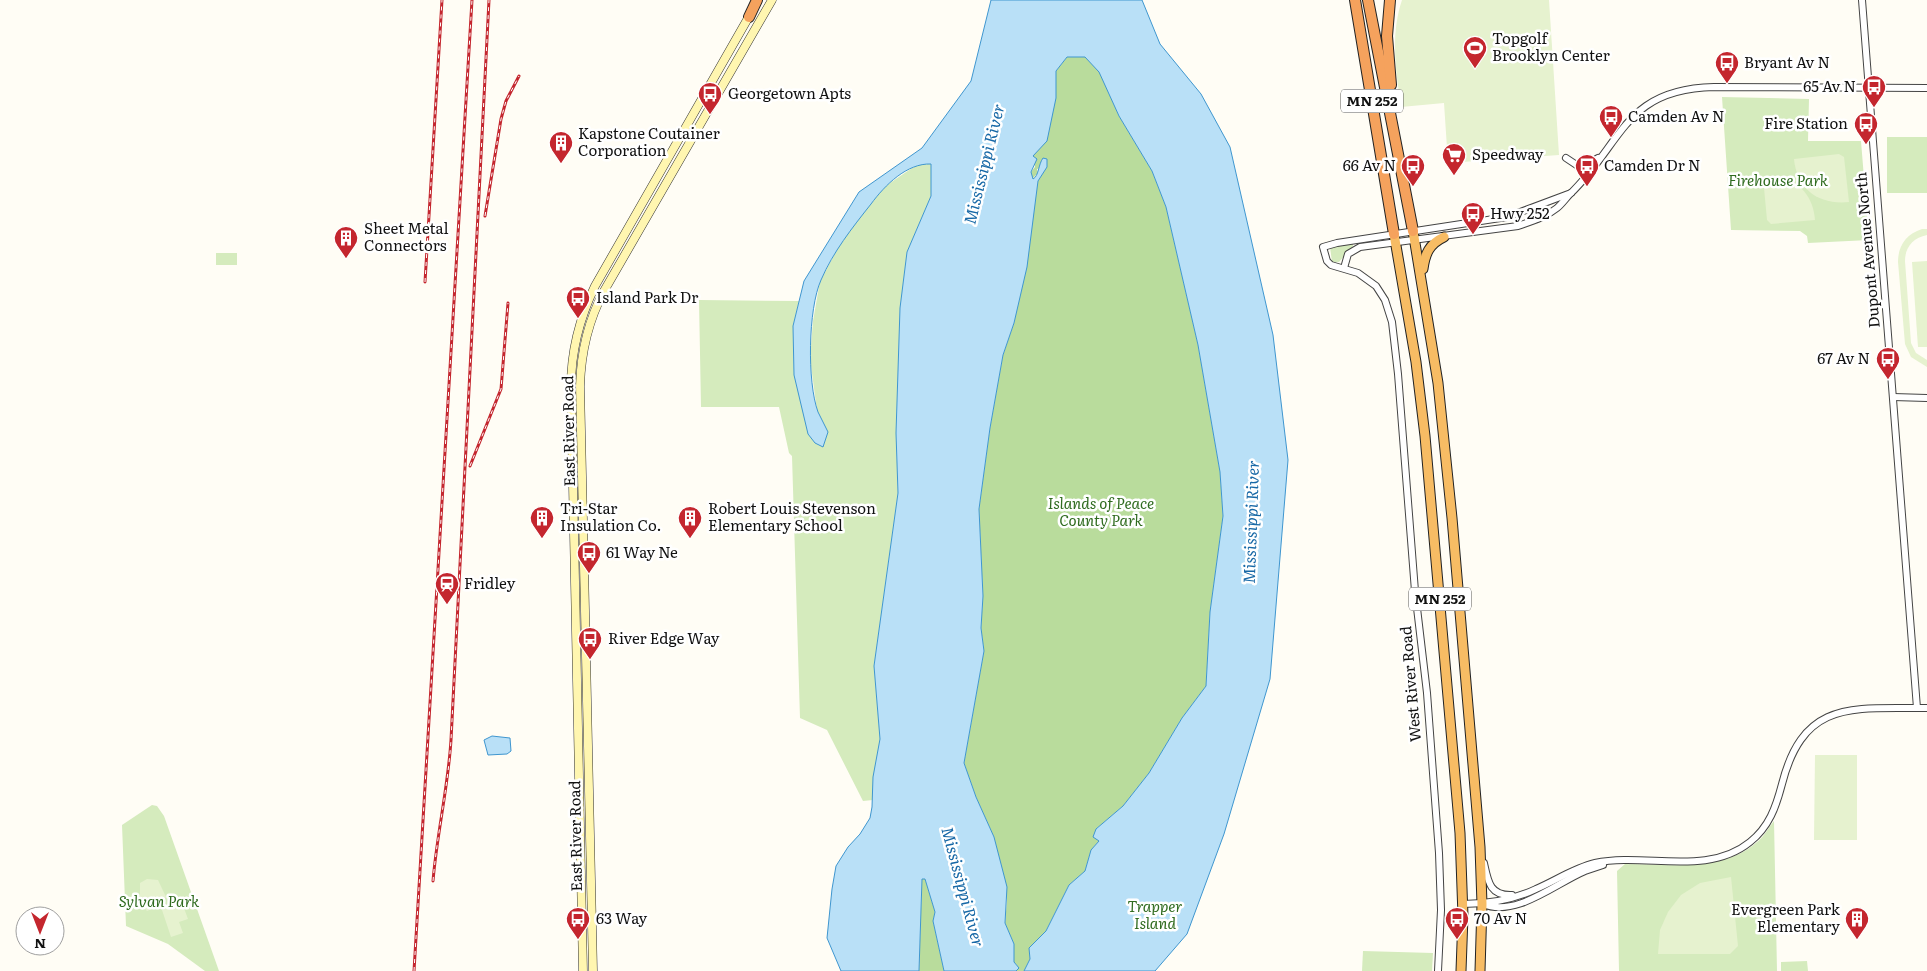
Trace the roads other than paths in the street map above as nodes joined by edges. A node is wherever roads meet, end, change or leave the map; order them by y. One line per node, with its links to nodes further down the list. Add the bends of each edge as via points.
1 (758, 0): 7 (highway)
2 (772, 0): 29 (main road, East River Road, via 604,291 590,323 582,355 580,386)
3 (1353, 0): 16 (highway, MN 252)
4 (1368, 0): 10 (highway)
5 (1390, 0): 10 (highway, via 1388,51)
6 (1862, 0): 8 (street, Dupont Avenue North)
7 (749, 17): 28 (main road, East River Road, via 595,286 580,320 573,352 571,387)
8 (1868, 87): 9 (street); 11 (street, via 1695,87 1647,105 1623,126); 19 (street, Dupont Avenue North)
9 (1927, 88)
10 (1398, 149): 14 (highway, MN 252)
11 (1603, 154): 12 (street, via 1586,166 1578,166); 13 (street)
12 (1566, 158)
13 (1571, 193): 14 (street, via 1507,217); 15 (street, via 1558,208 1518,226)
14 (1414, 236): 15 (street); 16 (street); 18 (highway, MN 252)
15 (1444, 237): 18 (highway, via 1427,250)
16 (1395, 238): 17 (street, via 1353,250 1348,254); 17 (street, via 1323,247 1328,263); 26 (highway, MN 252, via 1424,427 1459,819)
17 (1344, 268): 30 (street, West River Road, via 1372,282 1388,306 1398,374 1439,854)
18 (1422, 277): 23 (highway, MN 252, via 1441,406)
19 (1893, 397): 20 (street); 21 (street, Dupont Avenue North)
20 (1927, 398)
21 (1917, 708): 22 (street); 24 (street, via 1847,710 1822,720 1810,729 1789,760 1771,817 1741,848 1719,858 1702,860)
22 (1927, 708)
23 (1480, 847): 25 (street, via 1488,885 1495,892 1512,895); 27 (highway, MN 252)
24 (1610, 862): 25 (street, via 1595,863); 27 (street, via 1535,898 1493,908)
25 (1536, 890): 27 (street)
26 (1463, 904): 27 (street); 31 (highway, MN 252)
27 (1482, 904): 32 (highway, MN 252)
28 (583, 971)
29 (593, 971)
30 (1438, 971)
31 (1461, 971)
32 (1480, 971)

